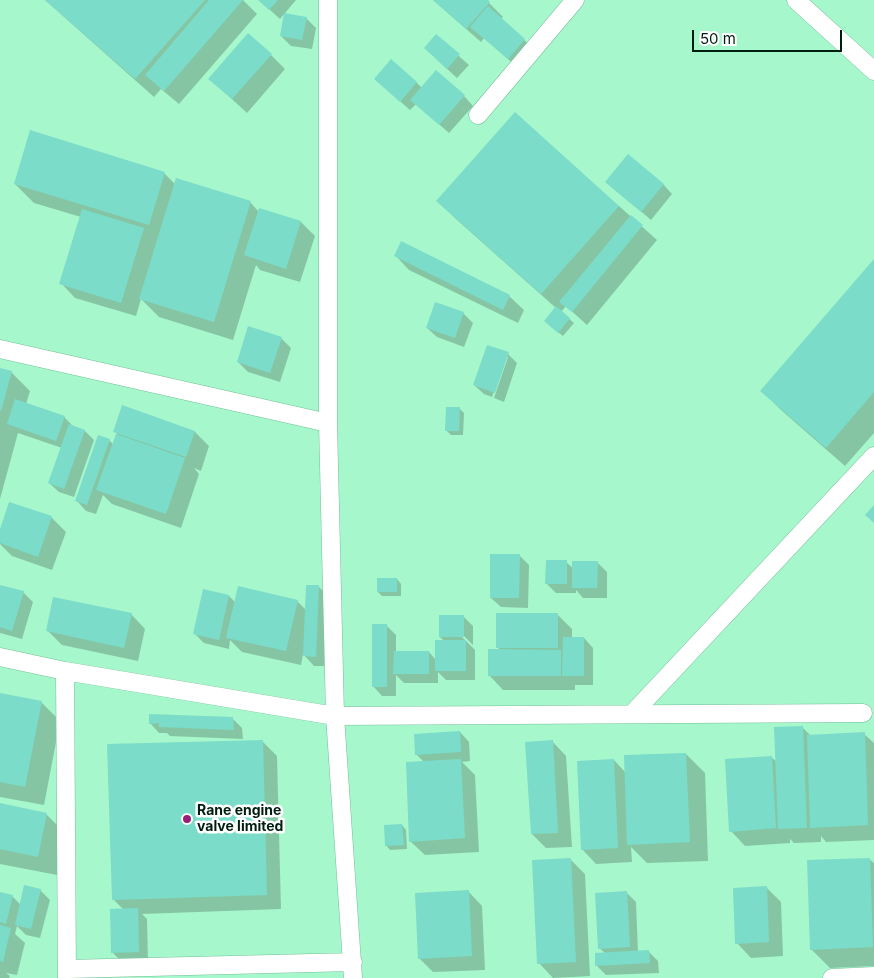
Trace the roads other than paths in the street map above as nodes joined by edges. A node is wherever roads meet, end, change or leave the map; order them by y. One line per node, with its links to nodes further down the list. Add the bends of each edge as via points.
1 (328, 0): 7 (street)
2 (574, 0): 5 (street)
3 (796, 0): 4 (street)
4 (874, 71)
5 (478, 115)
6 (0, 349): 7 (street)
7 (328, 423): 13 (street)
8 (874, 456): 12 (street)
9 (0, 657): 10 (street)
10 (65, 671): 13 (street); 15 (street)
11 (863, 713): 12 (street)
12 (632, 714): 13 (street)
13 (335, 716): 14 (street)
14 (353, 970): 15 (street)
15 (67, 974)
16 (874, 976): 17 (street)
17 (832, 978)

